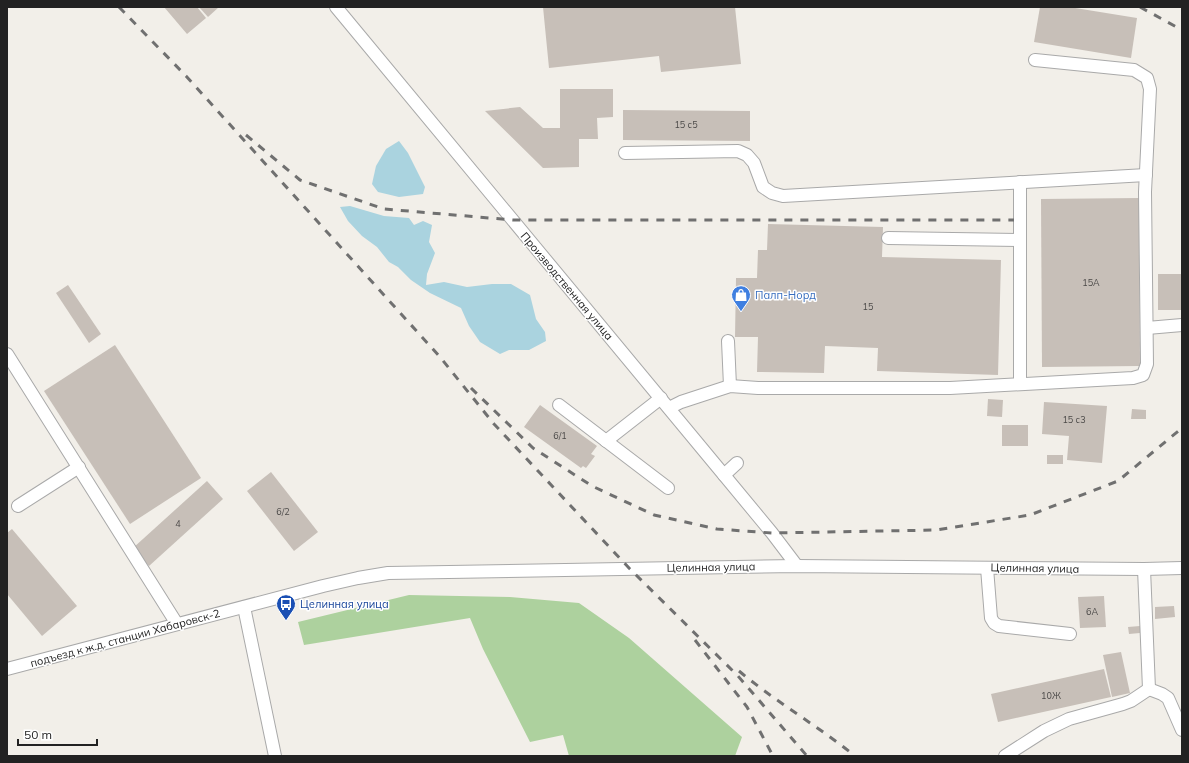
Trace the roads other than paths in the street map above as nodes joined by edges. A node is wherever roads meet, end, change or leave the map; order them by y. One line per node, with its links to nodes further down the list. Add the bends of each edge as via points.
1 (336, 7): 14 (street, Производственная улица)
2 (1035, 60): 4 (street, via 1134,70 1146,78 1150,89)
3 (625, 153): 5 (street, via 738,151 747,155 754,163 763,187 783,196)
4 (1146, 175): 5 (street); 9 (street)
5 (1020, 182): 7 (street)
6 (888, 238): 7 (street)
7 (1019, 240): 12 (street)
8 (1182, 325): 9 (street)
9 (1147, 328): 12 (street, via 1147,364 1143,375 1133,378)
10 (728, 341): 13 (street)
11 (7, 354): 18 (street)
12 (1020, 384): 13 (street, via 950,388)
13 (730, 386): 14 (street, via 681,402)
14 (665, 403): 16 (street); 19 (street, Производственная улица)
15 (559, 405): 16 (street)
16 (606, 441): 20 (street)
17 (737, 463): 19 (street)
18 (79, 467): 21 (street); 27 (street)
19 (724, 475): 22 (street, Производственная улица)
20 (668, 488)
21 (18, 506)
22 (797, 566): 23 (street, Целинная улица); 26 (street, Целинная улица, via 388,573 323,586)
23 (987, 568): 25 (street, Целинная улица); 28 (street, via 991,618 994,624 1012,629)
24 (1182, 568): 25 (street, Целинная улица)
25 (1144, 569): 30 (street)
26 (244, 607): 27 (street, подъезд к ж.д. станции Хабаровск-2); 32 (street)
27 (177, 624): 29 (street, подъезд к ж.д. станции Хабаровск-2)
28 (1070, 634)
29 (7, 669)
30 (1149, 689): 31 (street, via 1168,698); 33 (street, via 1123,704 1068,719)
31 (1182, 730)
32 (275, 756)
33 (1005, 756)

